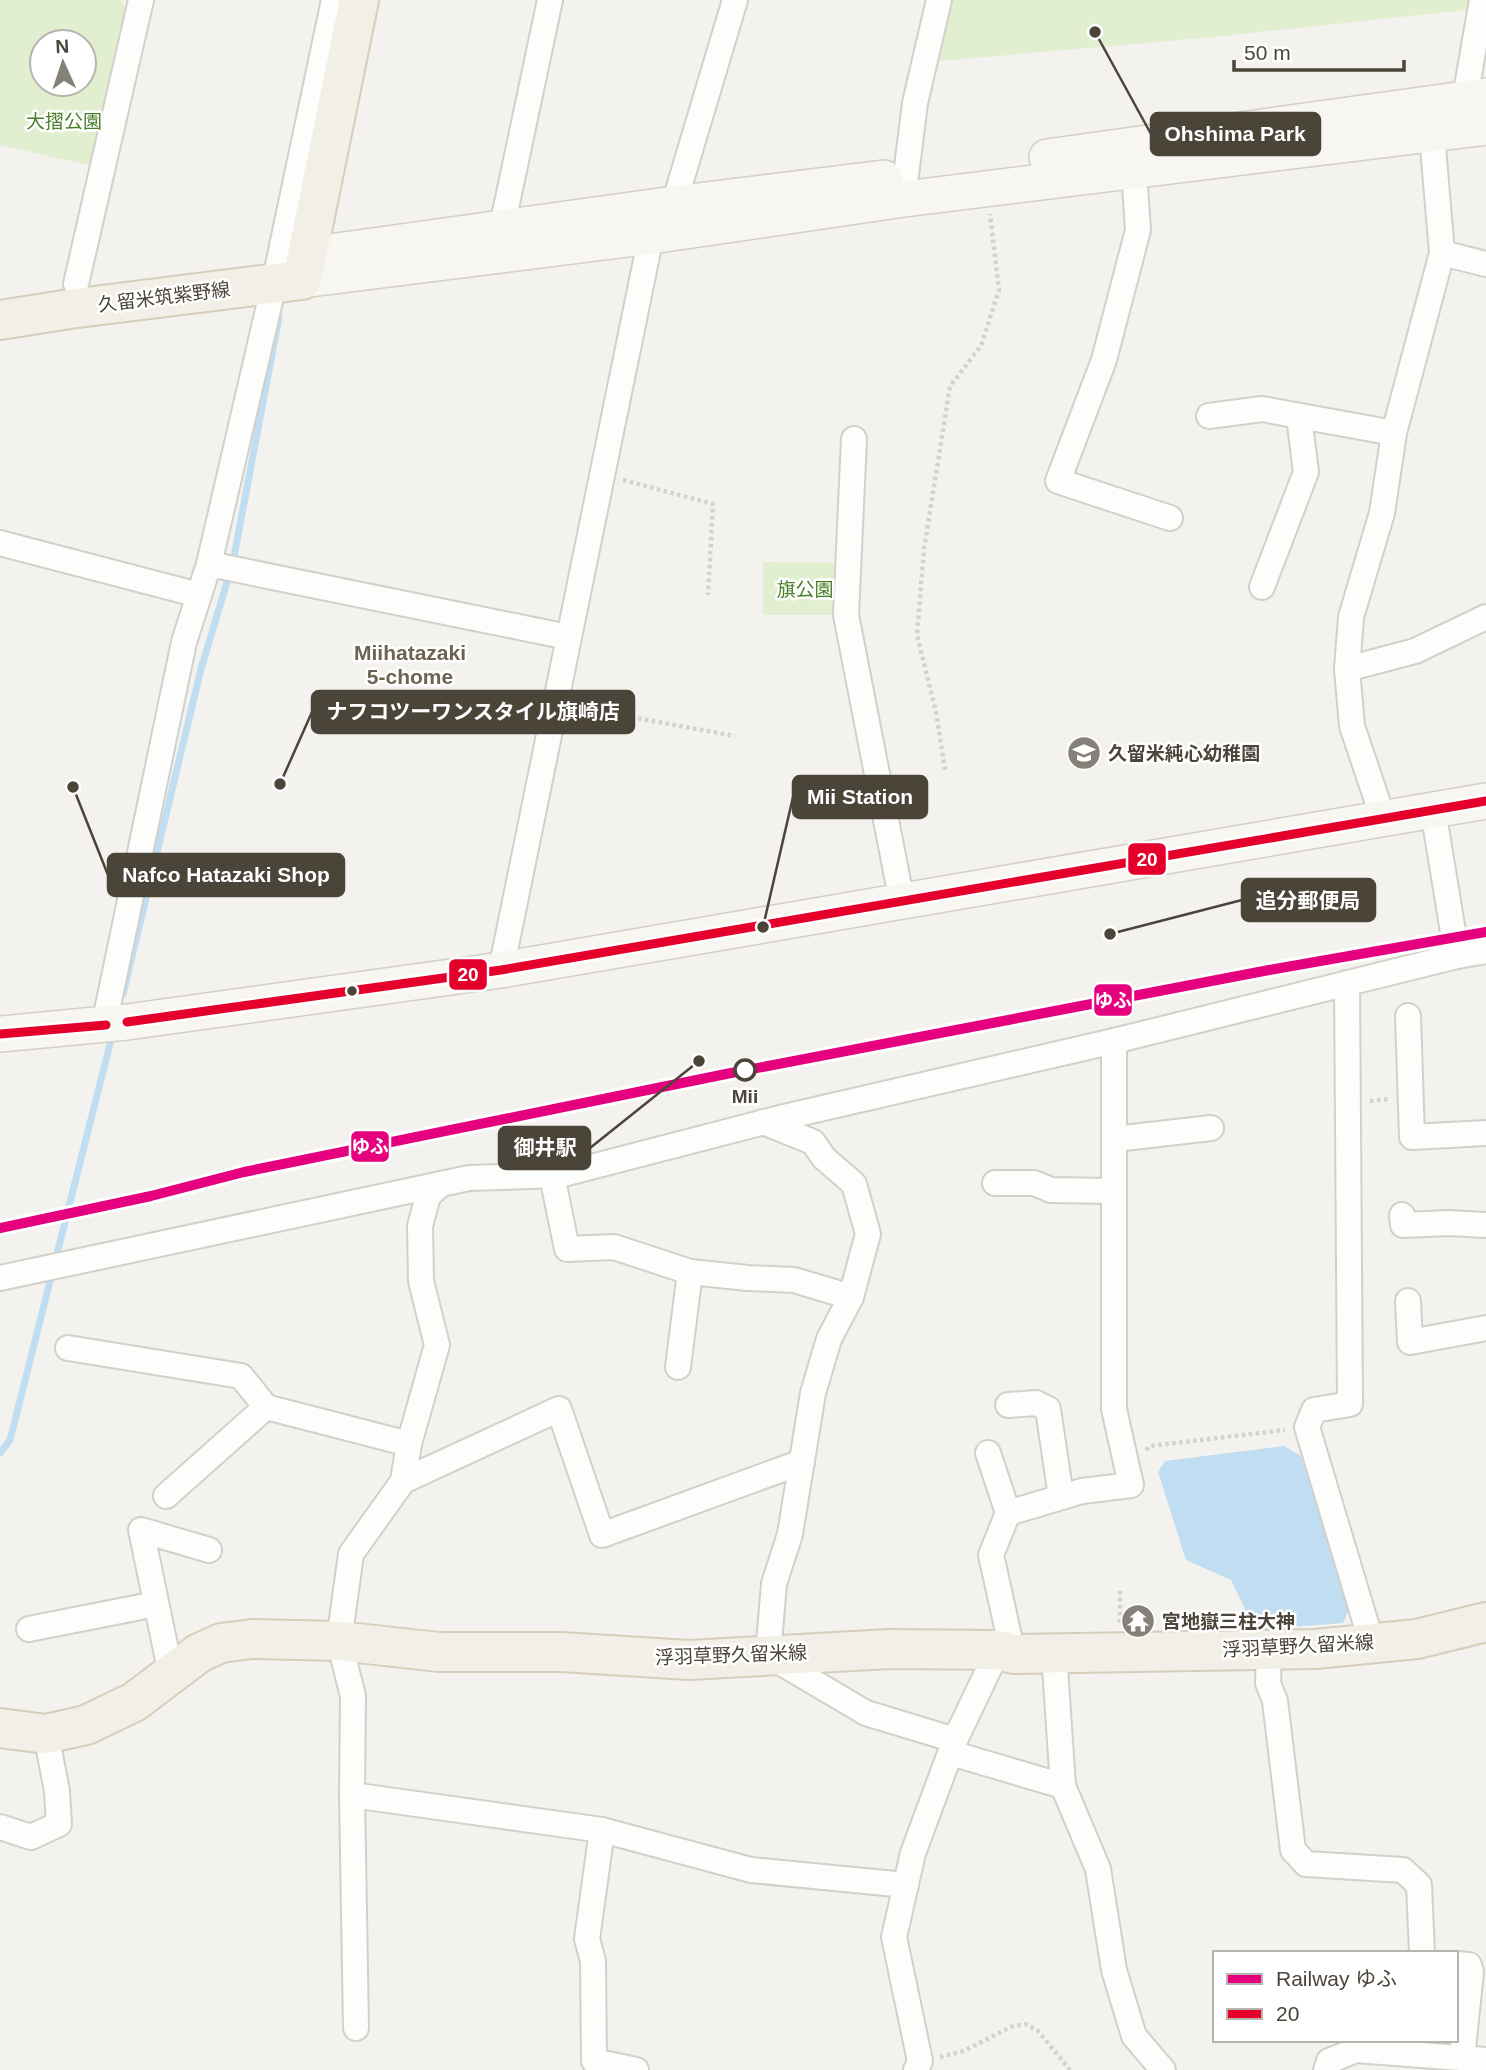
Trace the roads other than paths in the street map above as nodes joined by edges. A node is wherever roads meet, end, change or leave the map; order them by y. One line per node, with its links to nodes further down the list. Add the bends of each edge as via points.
1 (141, 0): 19 (street)
2 (334, 0): 18 (street)
3 (359, 0): 18 (main road)
4 (550, 0): 15 (street)
5 (735, 0): 13 (street)
6 (939, 0): 12 (street, via 915,103)
7 (1482, 0): 8 (street)
8 (1475, 97): 10 (street); 12 (street)
9 (1486, 127): 10 (street)
10 (1432, 135): 11 (street); 16 (street)
11 (1134, 170): 14 (street); 26 (street, via 1139,230 1104,360 1059,481)
12 (906, 175): 13 (street)
13 (674, 204): 14 (street); 15 (street)
14 (651, 236): 15 (street); 32 (street)
15 (499, 242): 18 (street)
16 (1442, 253): 17 (street); 24 (street)
17 (1486, 264)
18 (291, 270): 19 (main road, 久留米筑紫野線); 21 (main road, 久留米筑紫野線); 28 (street)
19 (76, 284): 20 (main road, 久留米筑紫野線)
20 (0, 296)
21 (0, 320)
22 (1209, 416): 23 (street, via 1262,409)
23 (1299, 417): 24 (street); 29 (street, via 1306,472)
24 (1394, 433): 33 (street, via 1382,513 1351,617)
25 (854, 439): 37 (street, via 846,615)
26 (1170, 518)
27 (0, 543): 30 (street)
28 (209, 564): 30 (street); 32 (street)
29 (1262, 587)
30 (199, 595): 43 (street, via 184,642)
31 (1486, 617): 33 (street, via 1415,651)
32 (568, 637): 40 (street)
33 (1347, 669): 36 (street, via 1352,726)
34 (1486, 801): 35 (street)
35 (1433, 810): 36 (street); 39 (street)
36 (1383, 818): 37 (street)
37 (902, 902): 40 (street)
38 (1486, 951): 39 (street)
39 (1457, 956): 41 (street)
40 (501, 970): 43 (street)
41 (1347, 983): 45 (street); 77 (street, via 1350,1404 1314,1410 1307,1427)
42 (1408, 1016): 48 (street, via 1412,1137)
43 (112, 1024): 44 (street)
44 (0, 1034)
45 (1114, 1041): 46 (street); 49 (street)
46 (763, 1122): 50 (street); 58 (street, via 813,1142 854,1184 868,1234)
47 (1211, 1128): 49 (street)
48 (1486, 1133)
49 (1115, 1139): 53 (street)
50 (552, 1176): 52 (street, via 469,1178); 56 (street, via 567,1249 614,1247)
51 (995, 1183): 53 (street)
52 (441, 1184): 57 (street); 65 (street, via 428,1196 420,1226 421,1281 437,1345)
53 (1114, 1191): 70 (street, via 1114,1409 1131,1485)
54 (1402, 1215): 55 (street, via 1403,1225)
55 (1486, 1225)
56 (690, 1272): 58 (street, via 794,1280); 62 (street)
57 (0, 1278)
58 (851, 1297): 67 (street, via 829,1339 813,1393)
59 (1408, 1301): 60 (street, via 1410,1342)
60 (1486, 1328)
61 (68, 1348): 64 (street, via 241,1376)
62 (678, 1367)
63 (1008, 1405): 70 (street, via 1037,1403 1048,1409)
64 (266, 1407): 65 (street); 69 (street)
65 (409, 1444): 68 (street)
66 (988, 1453): 71 (street)
67 (802, 1462): 68 (street, via 603,1535 559,1409); 81 (street, via 790,1534 774,1584)
68 (403, 1480): 76 (street, via 351,1554)
69 (166, 1496)
70 (1061, 1497): 71 (street)
71 (1008, 1513): 79 (street, via 991,1555)
72 (209, 1550): 73 (street, via 141,1531)
73 (156, 1604): 75 (street); 82 (street)
74 (1486, 1622): 77 (main road, 浮羽草野久留米線, via 1417,1639)
75 (29, 1629)
76 (339, 1641): 81 (main road, 浮羽草野久留米線, via 439,1652 561,1652 689,1660); 82 (main road, 浮羽草野久留米線, via 221,1643); 87 (street, via 354,1696)
77 (1372, 1644): 78 (main road, 浮羽草野久留米線)
78 (1269, 1649): 80 (main road, 浮羽草野久留米線); 91 (street, via 1268,1683 1275,1701 1293,1850 1307,1864 1403,1870 1419,1885)
79 (1006, 1652): 80 (main road, 浮羽草野久留米線); 81 (main road, 浮羽草野久留米線, via 890,1648); 85 (street)
80 (1054, 1652): 86 (street)
81 (768, 1655): 85 (street, via 866,1713)
82 (171, 1674): 84 (main road, 浮羽草野久留米線, via 134,1702 86,1725)
83 (0, 1728): 84 (main road, 浮羽草野久留米線)
84 (46, 1734): 88 (street, via 59,1824 31,1837)
85 (953, 1746): 86 (street); 90 (street, via 913,1853)
86 (1063, 1786): 98 (street, via 1098,1868 1114,1970 1134,2036)
87 (352, 1795): 89 (street); 93 (street)
88 (0, 1827)
89 (602, 1830): 90 (street, via 751,1870); 97 (street, via 587,1940 593,1961 594,2061)
90 (906, 1885): 96 (street, via 894,1937)
91 (1422, 1951)
92 (1458, 1964): 95 (street, via 1469,1965 1471,1972)
93 (356, 2028)
94 (1356, 2045): 95 (street); 99 (street, via 1329,2061)
95 (1474, 2059)
96 (918, 2066)
97 (636, 2070)
98 (1163, 2070)
99 (1326, 2070)

